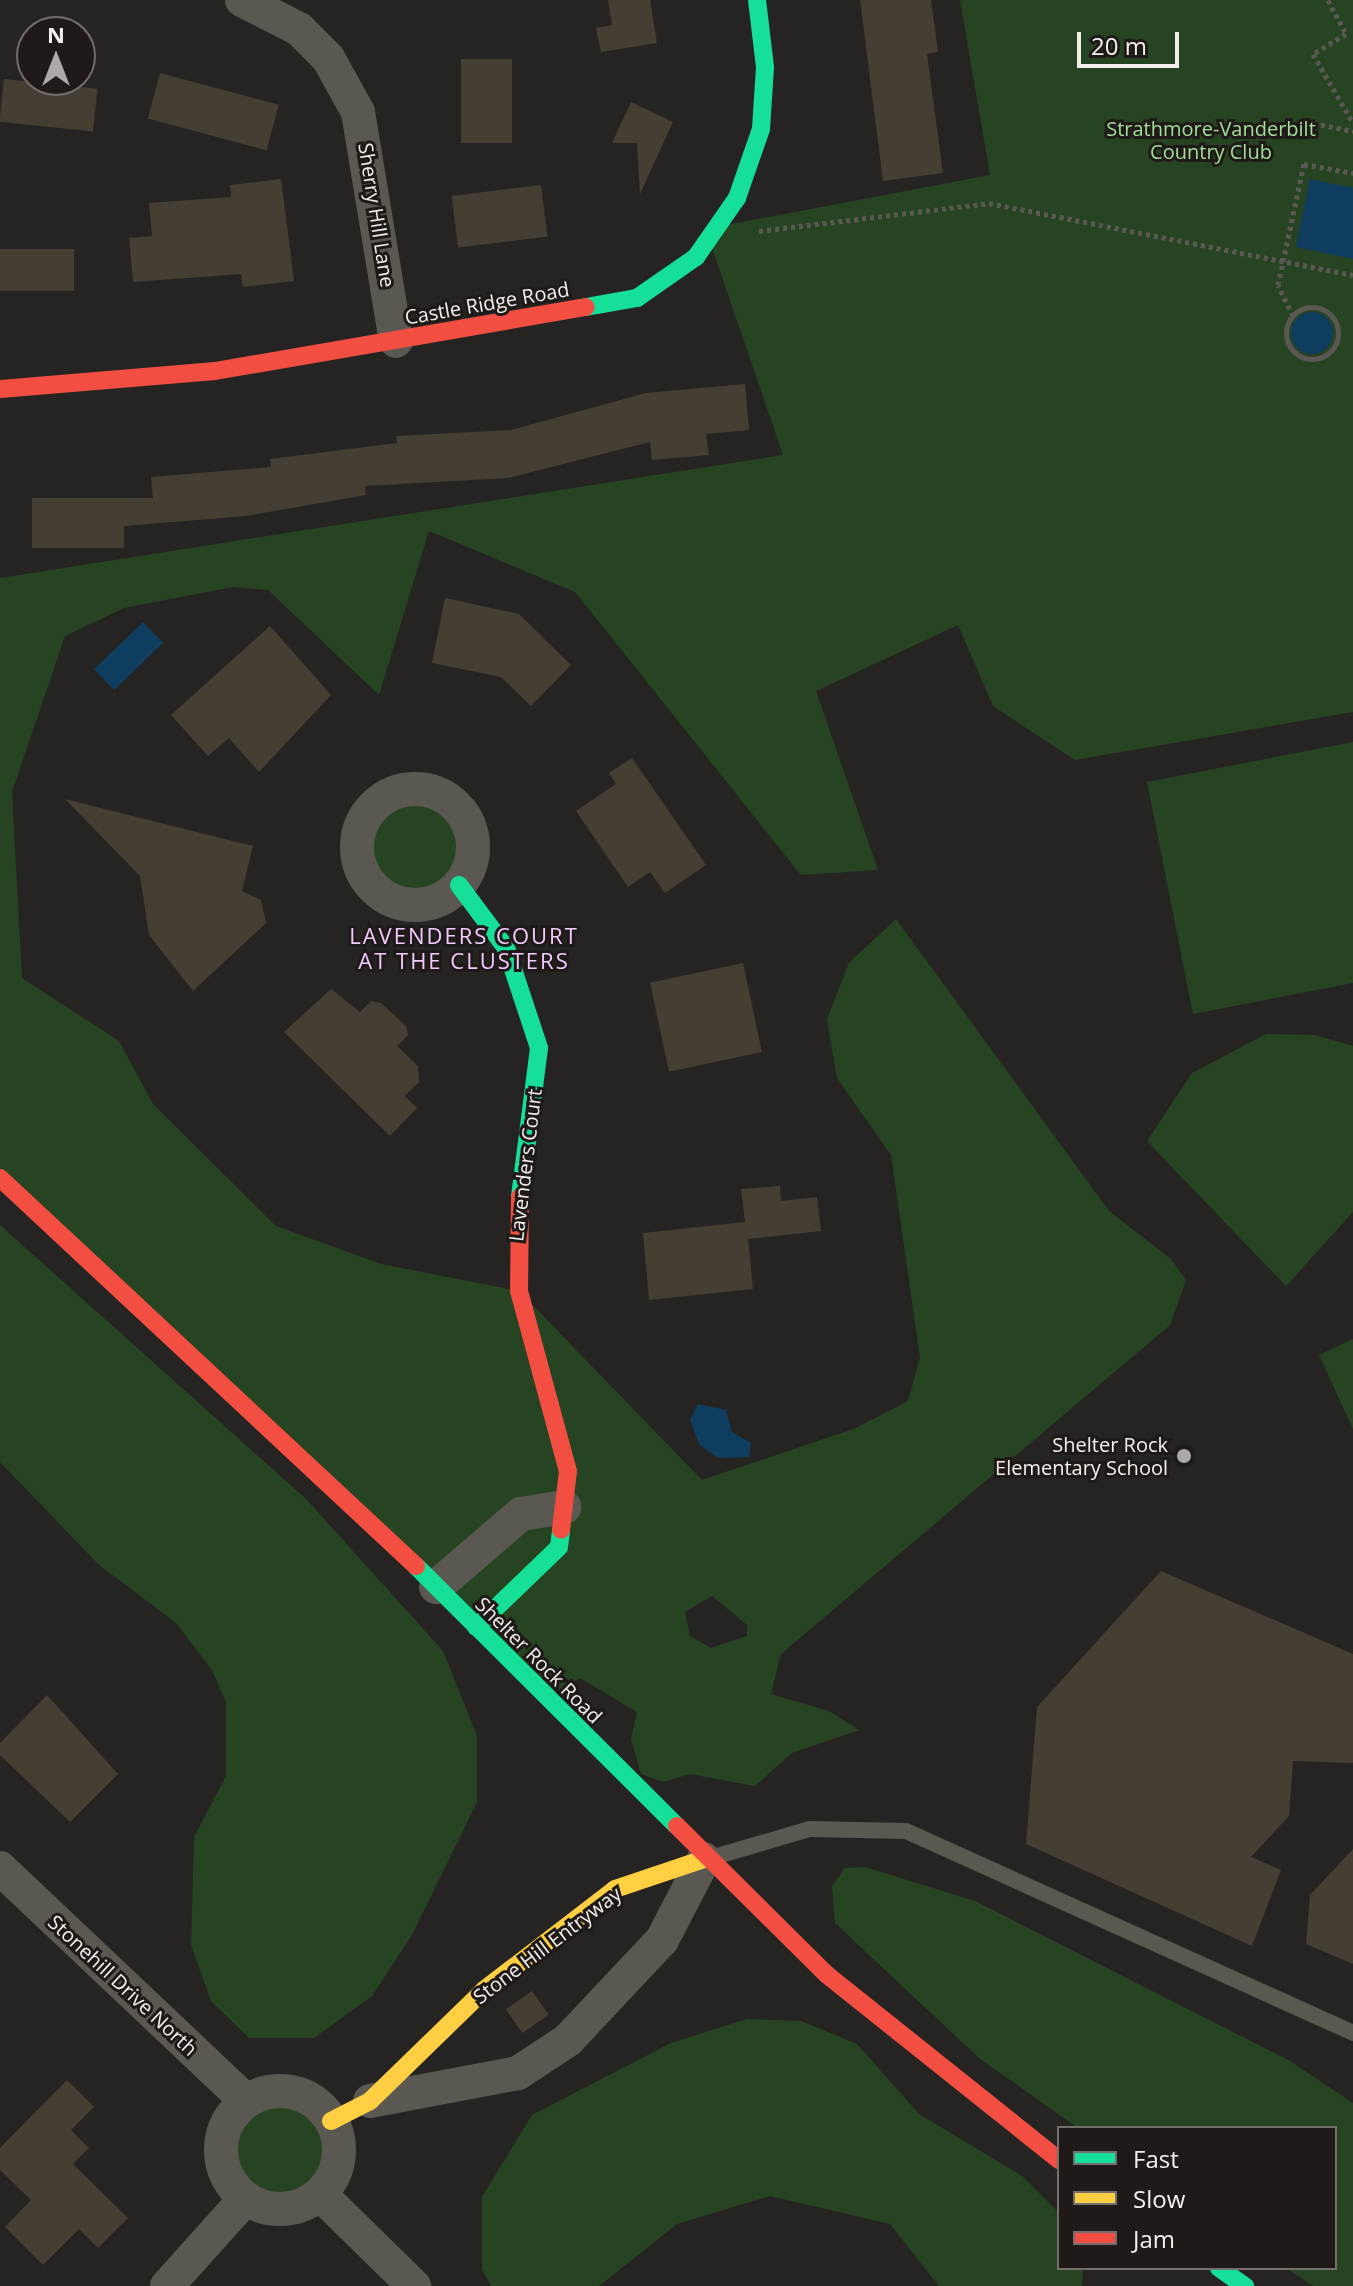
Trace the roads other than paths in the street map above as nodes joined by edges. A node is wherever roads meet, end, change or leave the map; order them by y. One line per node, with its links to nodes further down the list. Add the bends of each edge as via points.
1 (242, 0): 3 (street, Sherry Hill Lane, via 299,29 328,58 358,112)
2 (757, 0): 3 (street, Castle Ridge Road, via 765,67 761,129 737,198 696,257 637,298)
3 (396, 341): 4 (street, Castle Ridge Road, via 215,371)
4 (0, 389)
5 (459, 885): 7 (street, Lavenders Court, via 506,948 539,1048 514,1243 519,1291 563,1434)
6 (0, 1178): 8 (street, Shelter Rock Road, via 101,1264)
7 (564, 1507): 8 (street, via 521,1514); 9 (street, Lavenders Court, via 559,1547)
8 (436, 1587): 9 (street, Shelter Rock Road)
9 (476, 1627): 10 (street, Shelter Rock Road)
10 (704, 1859): 12 (lane, via 810,1829 906,1831); 14 (street, Stone Hill Entryway, via 615,1889 484,1990); 14 (street, Stone Hill Entryway, via 662,1940 568,2040 518,2073); 16 (street, Shelter Rock Road, via 826,1974)
11 (0, 1868): 13 (street, Stonehill Drive North)
12 (1353, 2033)
13 (246, 2101): 15 (street, via 284,2091 319,2105); 18 (street, via 232,2114 220,2150 223,2168)
14 (370, 2101): 15 (street, Stone Hill Entryway)
15 (331, 2121): 17 (street, via 339,2159)
16 (1057, 2158)
17 (320, 2194): 18 (street, via 284,2210); 21 (street)
18 (245, 2199): 20 (street)
19 (1222, 2270): 22 (street)
20 (167, 2286)
21 (414, 2286)
22 (1245, 2286)

